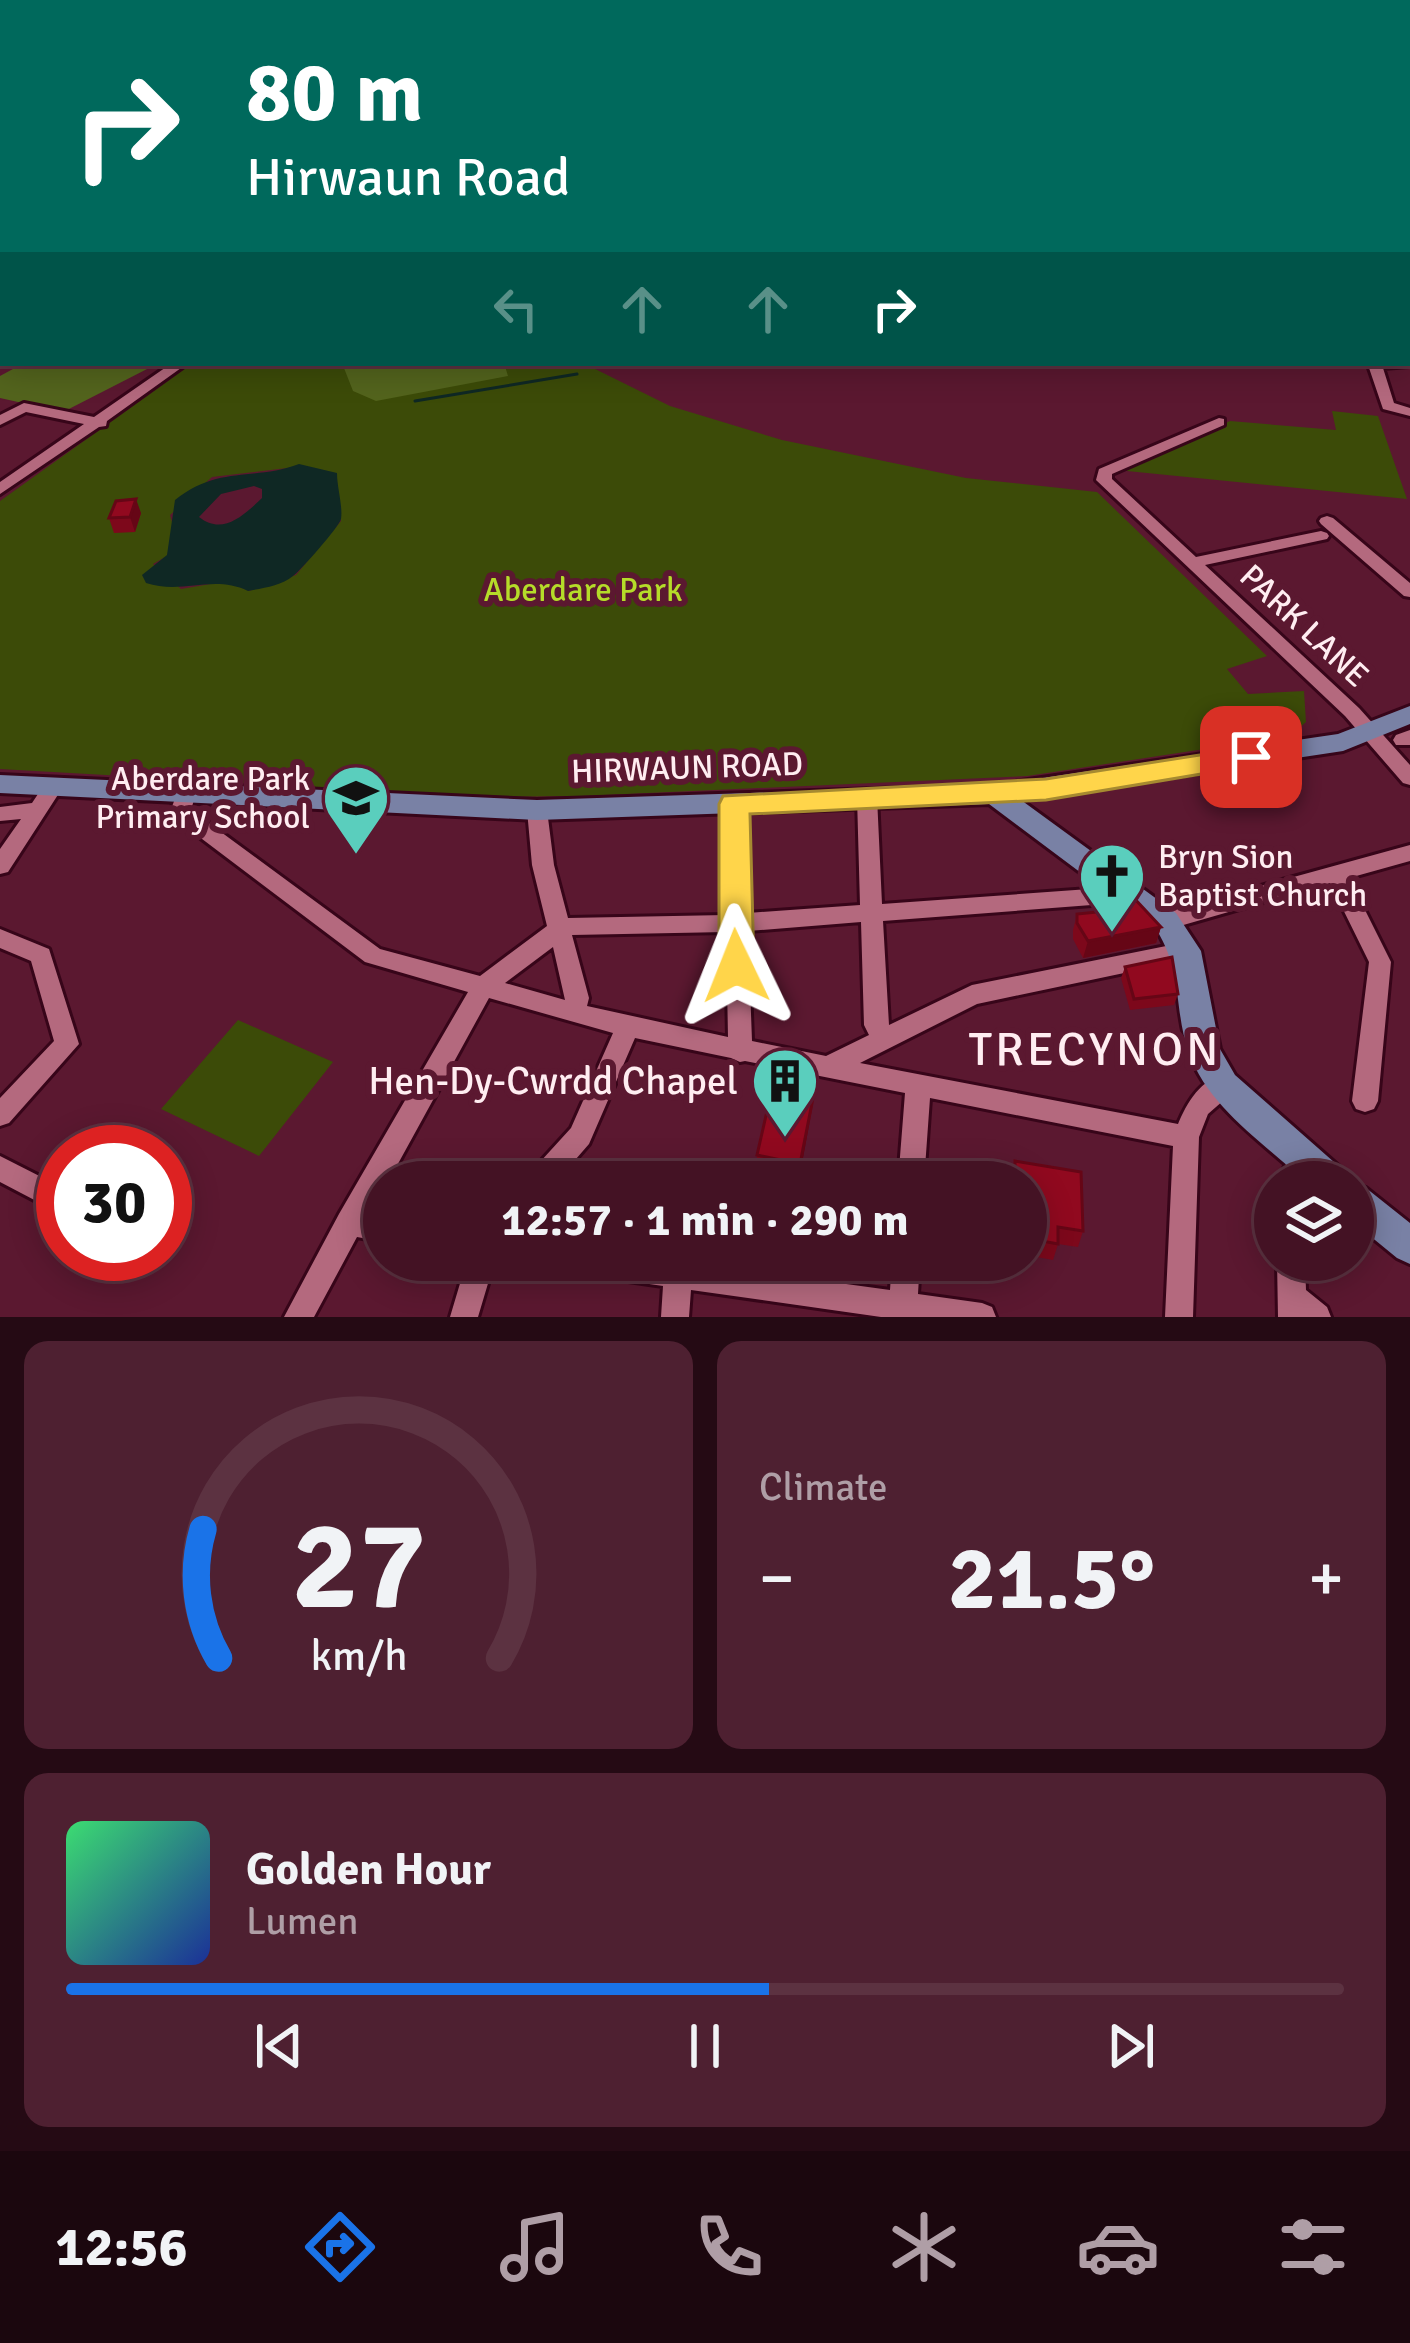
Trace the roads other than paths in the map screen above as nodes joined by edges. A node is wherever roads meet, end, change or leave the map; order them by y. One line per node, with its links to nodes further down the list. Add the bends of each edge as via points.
1 (177, 366): 6 (street)
2 (1375, 366): 3 (street, via 1388,406)
3 (1410, 412)
4 (0, 421): 6 (street, via 24,407)
5 (1219, 422): 8 (street, PARK LANE, via 1104,472 1115,492)
6 (101, 423): 7 (street)
7 (0, 489)
8 (1193, 563): 9 (street, PARK LANE, via 1324,528); 11 (street, PARK LANE)
9 (1410, 592)
10 (1408, 730): 11 (main road, HIRWAUN ROAD)
11 (1372, 734): 12 (street, PARK LANE); 15 (main road, HIRWAUN ROAD)
12 (1410, 778)
13 (0, 784): 17 (main road, HIRWAUN ROAD)
14 (186, 793): 17 (main road, HIRWAUN ROAD); 19 (main road, HIRWAUN ROAD); 31 (street, via 180,812 373,956)
15 (995, 794): 16 (main road, HIRWAUN ROAD); 24 (main road)
16 (868, 797): 18 (main road, HIRWAUN ROAD); 25 (street)
17 (46, 798): 20 (street); 22 (street)
18 (734, 804): 19 (main road, HIRWAUN ROAD); 27 (street)
19 (537, 810): 28 (street)
20 (0, 814)
21 (1410, 853): 23 (street)
22 (0, 866)
23 (1336, 874): 26 (street); 39 (street, via 1380,962)
24 (1131, 894): 25 (street); 26 (main road)
25 (874, 911): 27 (street); 34 (street, via 876,1025)
26 (1166, 921): 30 (main road)
27 (734, 922): 28 (street); 35 (street)
28 (558, 931): 31 (street); 32 (street)
29 (0, 938): 40 (street, via 41,955 67,1044)
30 (1186, 952): 34 (street, via 972,995); 37 (main road, via 1204,1051)
31 (482, 988): 32 (street); 48 (street)
32 (574, 1012): 33 (street)
33 (628, 1027): 35 (street); 42 (street, via 580,1136)
34 (885, 1040): 36 (street)
35 (740, 1052): 36 (street)
36 (828, 1067): 38 (street)
37 (1223, 1085): 41 (street, via 1198,1107); 44 (main road)
38 (917, 1089): 41 (street); 43 (street)
39 (1365, 1102)
40 (0, 1115)
41 (1186, 1137): 62 (street)
42 (558, 1161)
43 (912, 1161)
44 (1288, 1161)
45 (0, 1168): 46 (street)
46 (36, 1187)
47 (1374, 1217): 50 (main road)
48 (350, 1223): 49 (street); 58 (street)
49 (363, 1225)
50 (1410, 1246)
51 (475, 1281): 59 (street)
52 (678, 1281): 60 (street)
53 (707, 1281): 57 (street)
54 (905, 1281): 55 (street)
55 (903, 1305): 57 (street); 61 (street)
56 (1292, 1306): 63 (street)
57 (864, 1308)
58 (298, 1317)
59 (464, 1317)
60 (675, 1317)
61 (982, 1317)
62 (1179, 1317)
63 (1317, 1317)

